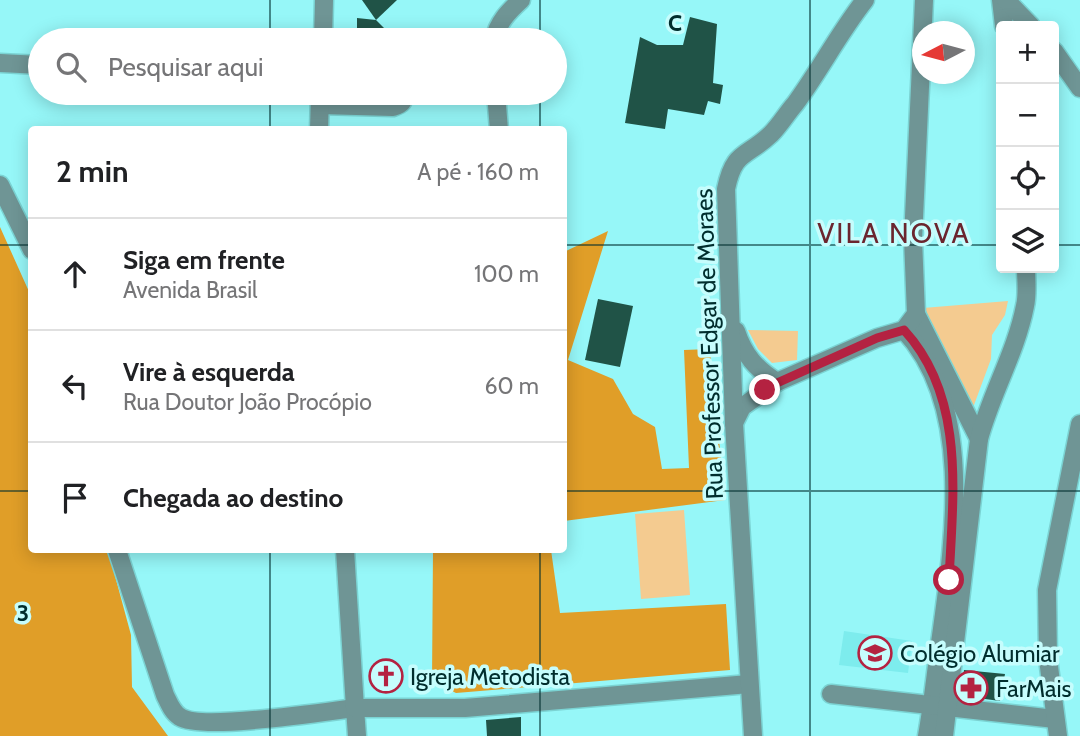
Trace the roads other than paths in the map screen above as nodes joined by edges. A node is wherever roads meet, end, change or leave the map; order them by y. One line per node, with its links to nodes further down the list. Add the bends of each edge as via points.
1 (324, 0): 8 (street)
2 (521, 0): 9 (street)
3 (865, 0): 26 (street, Rua Professor Edgar de Moraes, via 773,133 742,154 729,171)
4 (924, 0): 25 (street, via 913,239)
5 (1004, 0): 6 (street); 7 (street)
6 (1004, 21)
7 (1026, 21)
8 (323, 28)
9 (498, 28)
10 (1080, 55): 14 (street)
11 (1059, 58): 14 (street)
12 (0, 63): 13 (street)
13 (28, 64)
14 (1066, 67): 15 (street)
15 (1080, 88)
16 (320, 105): 20 (street)
17 (375, 105): 18 (street)
18 (400, 105)
19 (497, 105): 21 (street)
20 (319, 126)
21 (499, 126)
22 (0, 185): 23 (street)
23 (28, 242)
24 (1026, 273): 31 (street, via 1026,304)
25 (916, 314): 27 (street); 31 (street)
26 (731, 318): 28 (street, via 743,351 760,372); 29 (street, Rua Professor Edgar de Moraes)
27 (904, 330): 28 (street); 34 (street, via 925,356 948,424)
28 (777, 383): 29 (street, via 742,407)
29 (734, 423): 35 (street, Rua Professor Edgar de Moraes)
30 (1080, 424): 39 (street, via 1047,590 1047,646)
31 (979, 439): 34 (street)
32 (118, 553): 38 (street, via 164,695 181,719 197,724)
33 (345, 553): 38 (street)
34 (956, 582): 37 (street)
35 (749, 684): 38 (street, via 465,708); 41 (street, Rua Professor Edgar de Moraes)
36 (831, 694): 37 (street)
37 (940, 706): 39 (street); 42 (street); 43 (street)
38 (355, 708): 40 (street)
39 (1056, 728)
40 (357, 736)
41 (753, 736)
42 (927, 736)
43 (944, 736)

